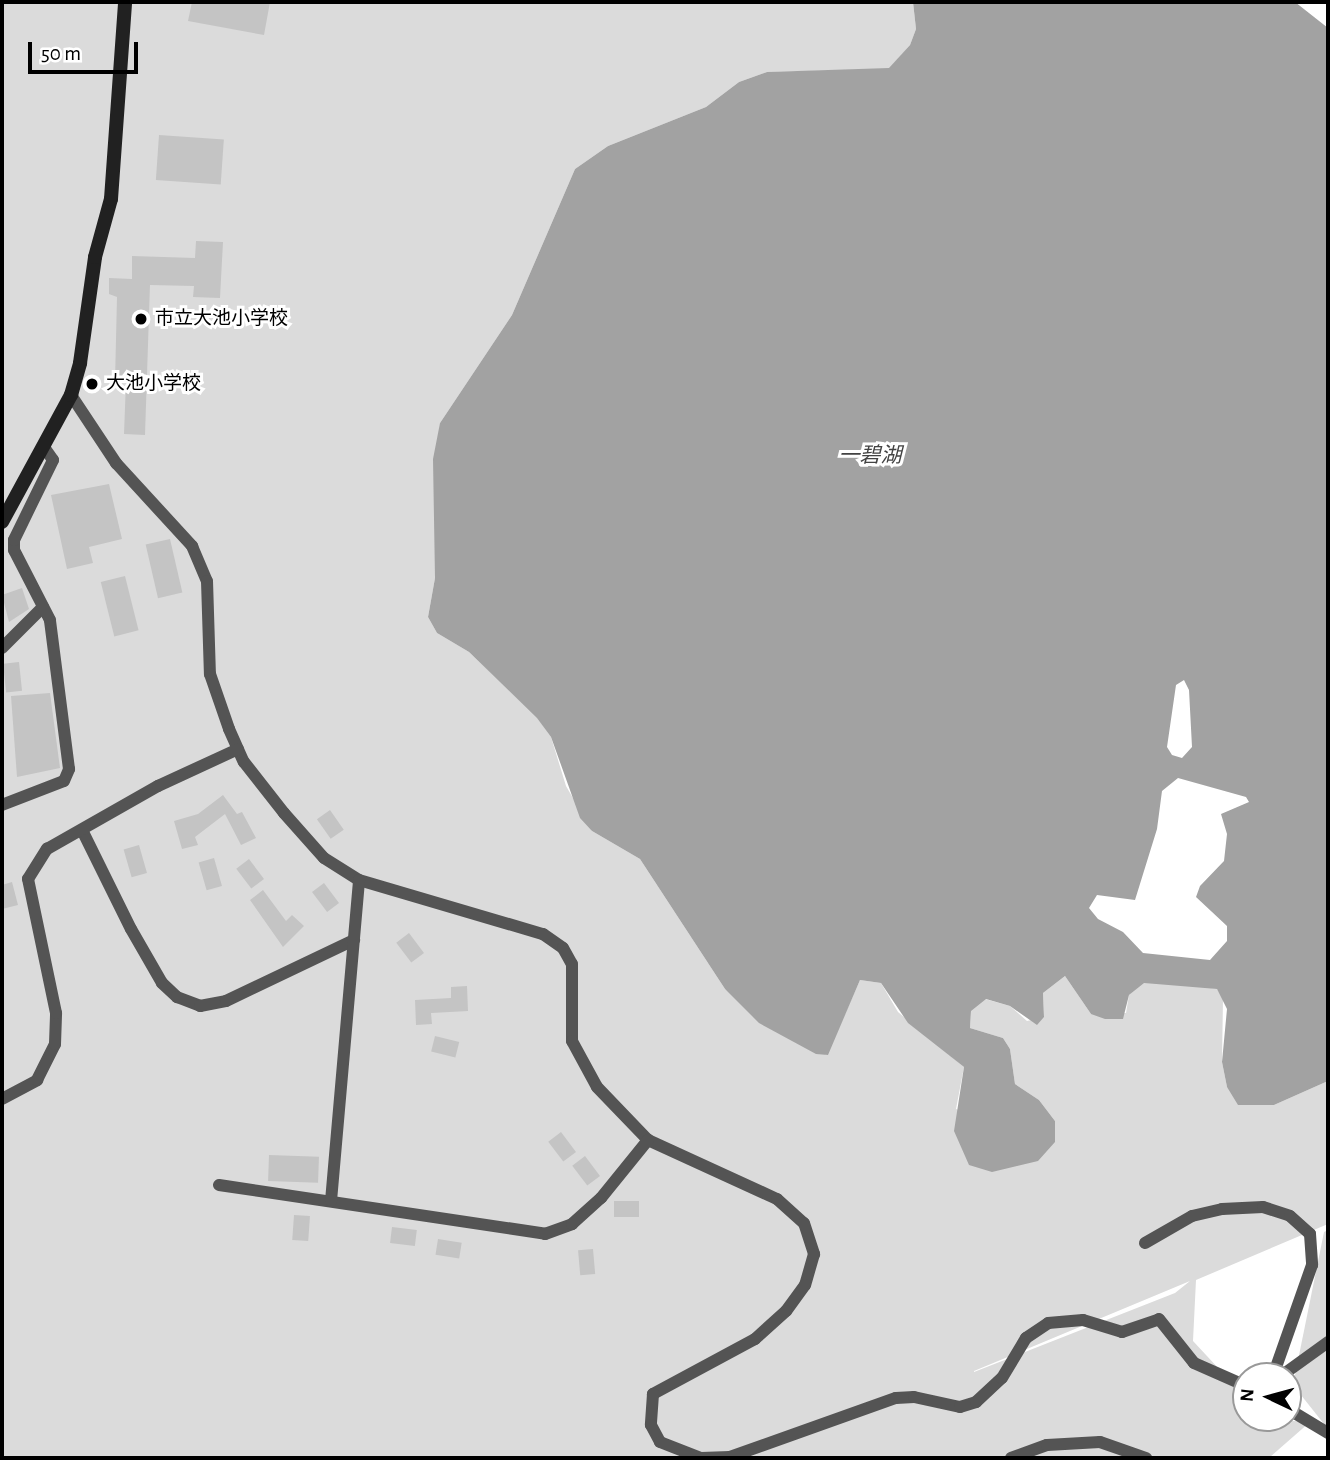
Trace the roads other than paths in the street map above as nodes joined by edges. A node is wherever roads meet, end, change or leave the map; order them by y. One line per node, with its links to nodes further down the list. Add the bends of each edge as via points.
1 (125, 2): 2 (street, via 111,199 95,257)
2 (71, 396): 3 (street); 7 (street, via 116,463 192,546 207,581 210,674)
3 (44, 447): 4 (street); 5 (street, via 52,460 14,540)
4 (2, 522)
5 (43, 607): 6 (street); 8 (street, via 50,620 69,768 64,781)
6 (2, 648)
7 (238, 749): 9 (street); 10 (street, via 316,849)
8 (2, 805)
9 (82, 830): 11 (street, via 131,929 162,983 177,997 200,1006 226,1001); 12 (street, via 47,849 28,879 56,1013 55,1044 37,1080)
10 (359, 880): 11 (street); 13 (street, via 543,934 563,948 572,964 572,1041 579,1062)
11 (354, 940): 15 (street)
12 (2, 1099)
13 (648, 1140): 15 (street, via 601,1198 572,1224 545,1234); 20 (street, via 777,1199 804,1223 814,1254 806,1285 755,1339 653,1394 651,1425 660,1442 677,1452 730,1457 896,1398 960,1407 976,1402 1002,1378 1026,1338 1048,1323 1083,1320 1122,1332 1159,1319 1194,1363)
14 (219, 1185): 15 (street)
15 (331, 1202)
16 (1144, 1243): 18 (street, via 1192,1216 1222,1209 1264,1207 1290,1216 1310,1234 1312,1265)
17 (1328, 1342): 19 (street)
18 (1278, 1362)
19 (1300, 1362)
20 (1232, 1380)
21 (1302, 1417): 22 (street)
22 (1328, 1433)
23 (1011, 1458): 24 (street, via 1047,1445 1100,1442)
24 (1146, 1458)

